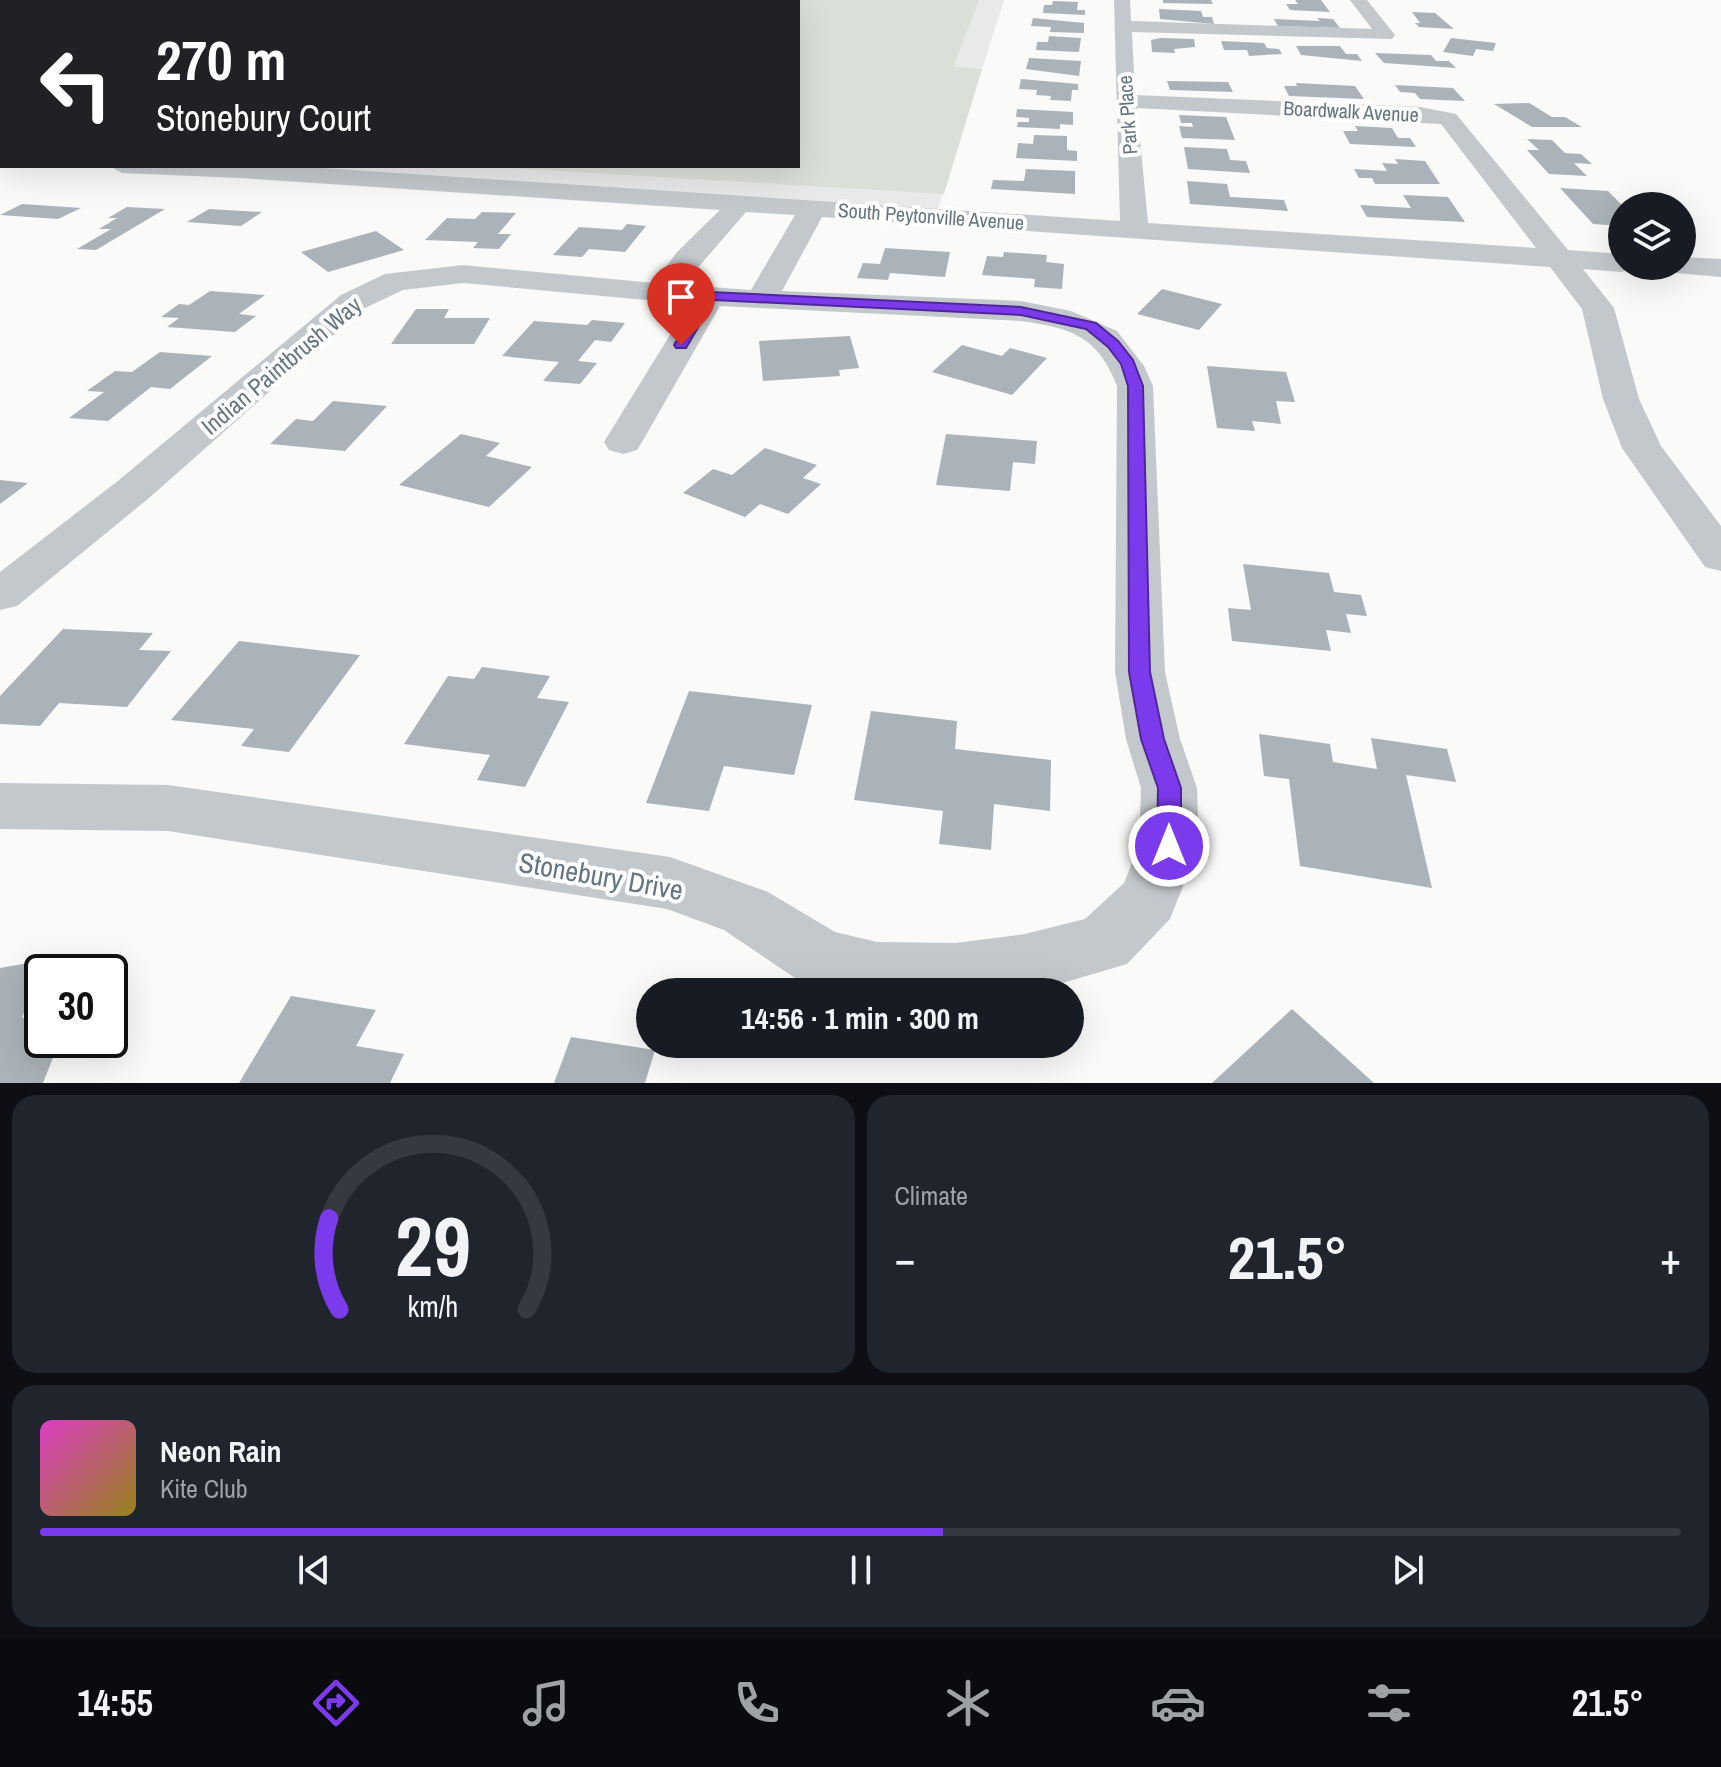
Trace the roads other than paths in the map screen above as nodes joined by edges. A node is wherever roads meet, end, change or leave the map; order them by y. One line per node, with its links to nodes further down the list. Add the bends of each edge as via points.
1 (1122, 0): 3 (street, Park Place)
2 (1358, 0): 3 (street, via 1386,35)
3 (1123, 26): 4 (street, Park Place)
4 (1125, 101): 8 (street, Park Place); 9 (street, Boardwalk Avenue, via 1440,116 1448,119)
5 (229, 168): 6 (street, South Peytonville Avenue)
6 (739, 203): 7 (street, South Peytonville Avenue); 13 (street, via 687,258)
7 (813, 208): 8 (street, South Peytonville Avenue); 14 (street)
8 (1135, 230): 9 (street, South Peytonville Avenue)
9 (1557, 259): 10 (street, South Peytonville Avenue); 16 (street, Boardwalk Avenue, via 1598,308 1621,399 1642,448)
10 (1608, 262)
11 (1696, 267): 12 (street)
12 (1721, 268)
13 (686, 294): 14 (street, Stonebury Drive); 15 (street); 17 (street, Indian Paintbrush Way, via 463,274 396,281 371,291)
14 (761, 300): 18 (street, Stonebury Drive, via 1060,317 1091,326 1128,363 1135,386 1140,672 1169,788 1169,846 1148,900 1104,943 1025,964 956,973 877,972 821,959 746,911 670,883 168,808)
15 (623, 442)
16 (1721, 557)
17 (0, 595)
18 (0, 806)

